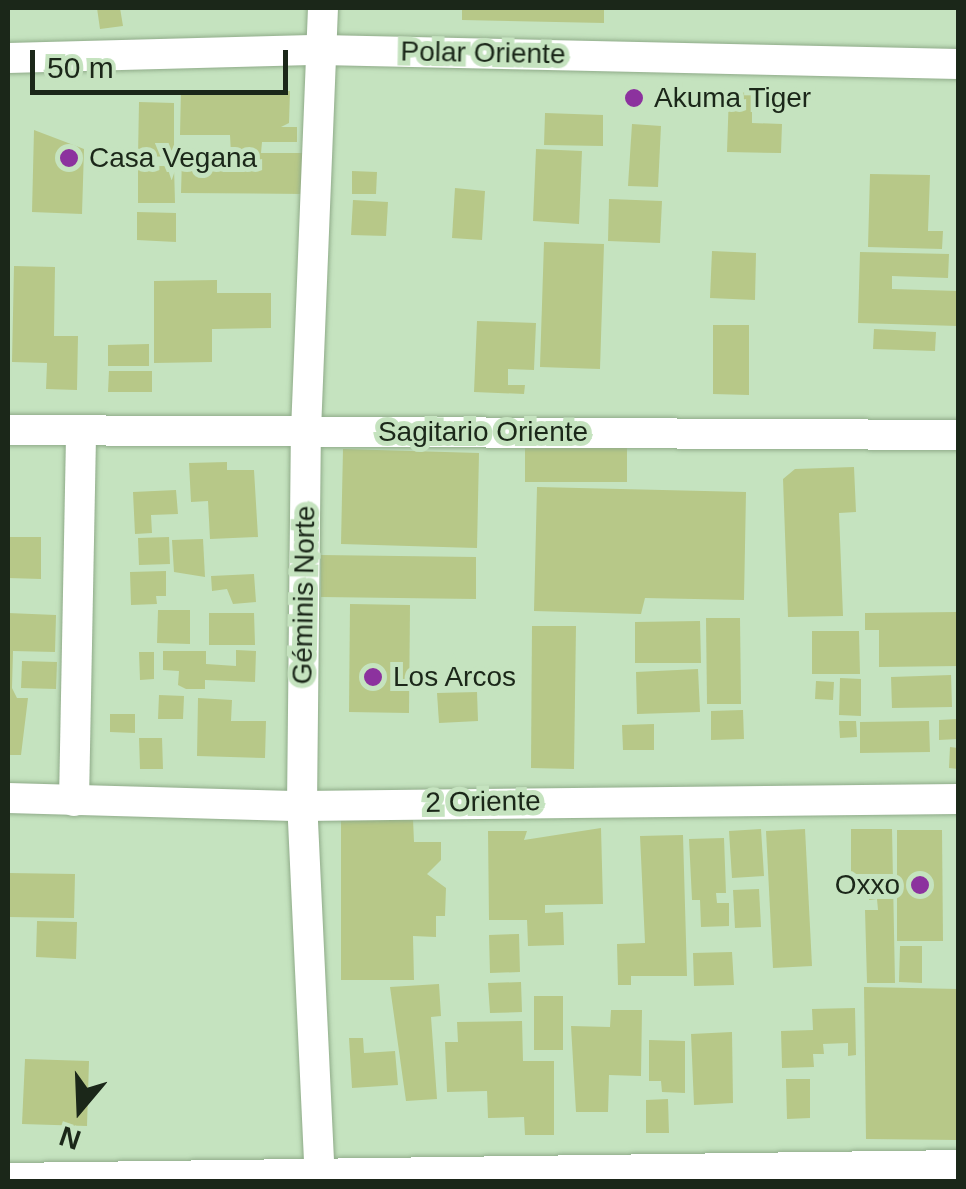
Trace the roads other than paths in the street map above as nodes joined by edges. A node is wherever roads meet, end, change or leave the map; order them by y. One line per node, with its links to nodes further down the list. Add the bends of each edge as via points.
1 (323, 8): 2 (street, Géminis Norte)
2 (321, 50): 3 (street, Polar Oriente); 4 (street, Polar Oriente); 7 (street, Géminis Norte)
3 (8, 58)
4 (958, 64)
5 (8, 430): 6 (street, Sagitario Oriente)
6 (81, 431): 7 (street, Sagitario Oriente); 11 (street)
7 (306, 431): 8 (street, Sagitario Oriente); 12 (street, Géminis Norte)
8 (958, 435)
9 (8, 798): 11 (street, 2 Oriente)
10 (958, 799): 12 (street, 2 Oriente)
11 (74, 801): 12 (street, 2 Oriente)
12 (302, 806): 15 (street, Géminis Norte)
13 (958, 1165): 15 (street)
14 (8, 1178): 15 (street)
15 (321, 1179)

